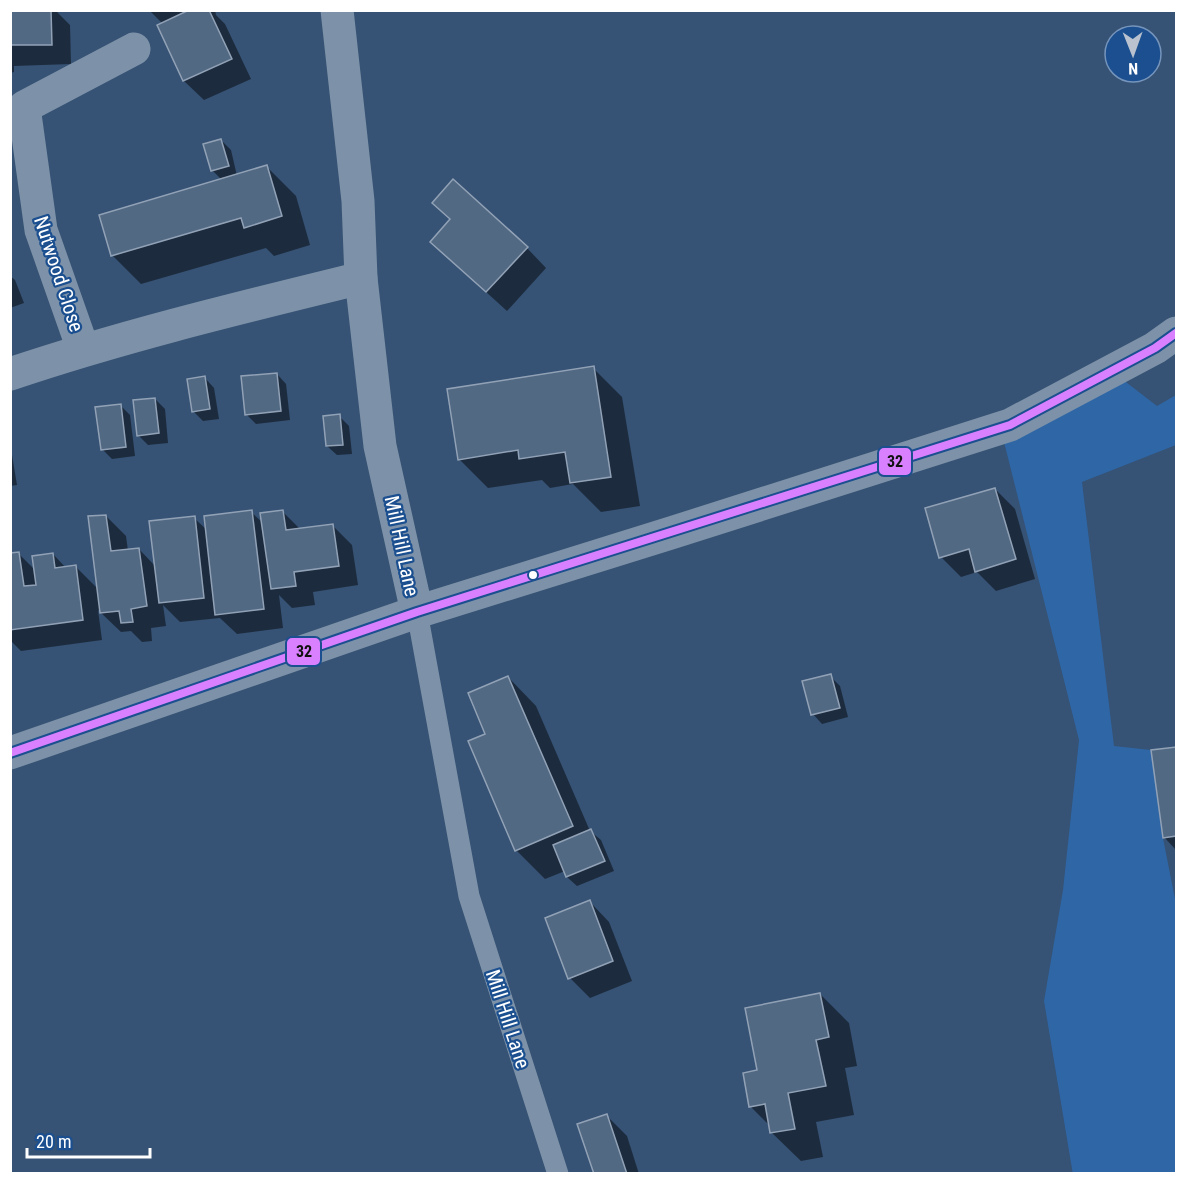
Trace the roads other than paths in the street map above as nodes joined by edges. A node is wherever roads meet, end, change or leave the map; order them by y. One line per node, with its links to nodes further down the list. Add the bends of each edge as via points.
1 (337, 10): 3 (street, Mill Hill Lane, via 358,201)
2 (134, 49): 5 (street, Nutwood Close, via 24,107 41,230)
3 (362, 278): 5 (street); 7 (street, Mill Hill Lane, via 380,446)
4 (1176, 333): 7 (street, via 1010,425)
5 (83, 349): 6 (street)
6 (10, 374)
7 (417, 612): 8 (street); 9 (lane, Mill Hill Lane, via 469,896)
8 (10, 753)
9 (558, 1173)

